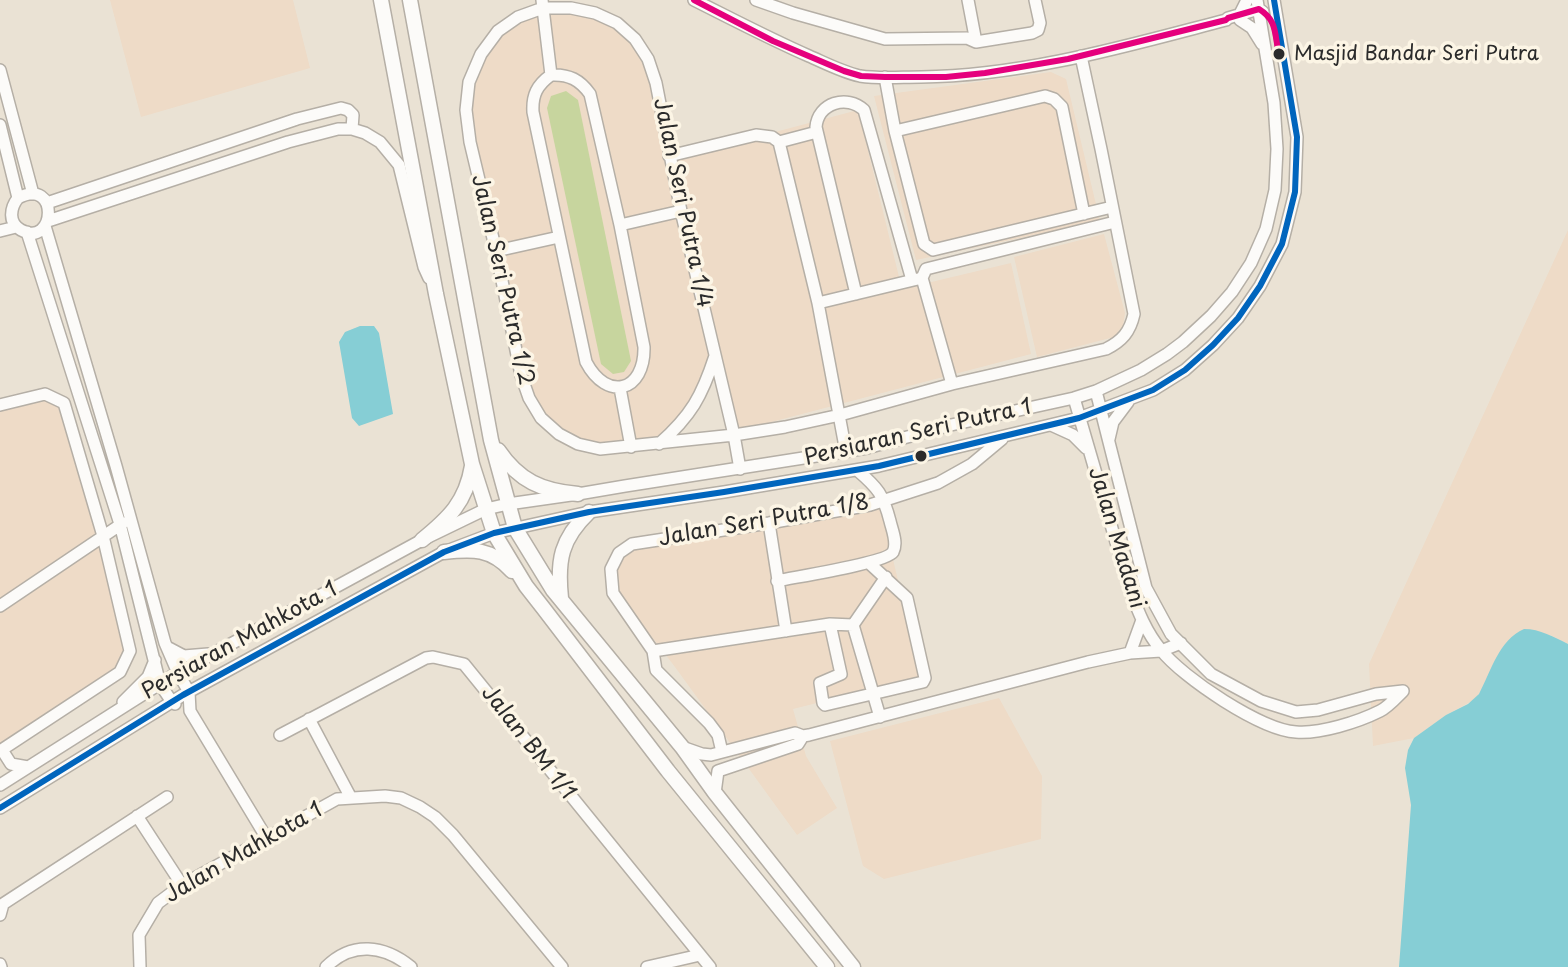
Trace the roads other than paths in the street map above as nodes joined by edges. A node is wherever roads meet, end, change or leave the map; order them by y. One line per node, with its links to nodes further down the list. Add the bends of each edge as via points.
1 (381, 0): 39 (main road)
2 (410, 0): 55 (main road)
3 (694, 0): 18 (street, via 844,71)
4 (756, 0): 12 (street, via 885,39 948,37)
5 (968, 0): 12 (street)
6 (1035, 0): 12 (street, via 1038,30)
7 (1247, 0): 11 (street)
8 (1274, 0): 15 (street, Persiaran Seri Putra 1)
9 (543, 4): 17 (street); 24 (street, Jalan Seri Putra 1/4, via 595,13 635,39 656,83); 37 (street, Jalan Seri Putra 1/2, via 498,31 469,82 470,142)
10 (1262, 8): 11 (street); 13 (street, Persiaran Seri Putra 1); 15 (street, via 1274,24)
11 (1240, 17): 13 (street); 14 (street)
12 (976, 42)
13 (1267, 55): 45 (street, Persiaran Seri Putra 1, via 1277,149 1275,190 1251,263 1232,292 1183,342)
14 (1081, 56): 18 (street, via 959,75); 28 (street, Jalan Seri Putra 1/2)
15 (1285, 68): 47 (street, Persiaran Seri Putra 1, via 1297,137 1295,192 1282,244 1260,286 1213,345 1185,370)
16 (0, 70): 25 (street)
17 (551, 75): 34 (street, via 569,76 590,94); 36 (street, via 536,90 533,112)
18 (885, 77): 21 (street)
19 (0, 125): 26 (street)
20 (352, 129): 27 (street, via 353,115 341,108); 33 (street, via 288,142); 39 (street, via 380,142 399,165 424,267)
21 (895, 131): 30 (street, via 924,244 933,250); 30 (street, via 1045,96 1054,99 1062,107)
22 (817, 132): 23 (street); 38 (street, via 817,117 829,105 849,101 864,110); 40 (street)
23 (779, 142): 24 (street, via 756,135); 41 (street)
24 (669, 156): 29 (street, Jalan Seri Putra 1/4)
25 (33, 194): 26 (street); 27 (street)
26 (18, 198): 32 (street, via 12,209)
27 (47, 203): 33 (street)
28 (1112, 207): 30 (street); 31 (street, Jalan Seri Putra 1/2)
29 (681, 211): 34 (street); 42 (street, Jalan Seri Putra 1/4)
30 (1084, 214)
31 (1115, 222): 38 (street, via 926,269); 43 (street, Jalan Seri Putra 1/2, via 1134,314 1116,344)
32 (14, 223): 33 (street, via 40,230); 35 (street); 75 (street)
33 (46, 224): 75 (street)
34 (620, 225): 44 (street, via 644,347 640,373)
35 (0, 231)
36 (559, 237): 37 (street); 44 (street, via 586,362 599,381)
37 (496, 251): 59 (street, Jalan Seri Putra 1/2, via 521,375 541,418 578,444)
38 (917, 279): 40 (street); 43 (street)
39 (436, 294): 63 (main road)
40 (856, 294): 41 (street)
41 (818, 303): 50 (street)
42 (715, 356): 56 (street, Jalan Seri Putra 1/4); 57 (street, via 695,405)
43 (952, 384): 50 (street, Jalan Seri Putra 1/2)
44 (620, 388): 59 (street)
45 (1096, 391): 46 (street, Persiaran Seri Putra 1); 49 (street, Jalan Madani)
46 (1074, 398): 51 (street, Jalan Madani); 60 (street, Persiaran Seri Putra 1)
47 (1131, 399): 49 (street, Persiaran Seri Putra 1); 58 (street, via 1113,422)
48 (0, 405): 79 (street, via 45,394 64,403)
49 (1101, 411): 51 (street, Persiaran Seri Putra 1); 58 (street, Jalan Madani)
50 (840, 415): 53 (street); 56 (street, Jalan Seri Putra 1/2)
51 (1079, 418): 52 (street, Persiaran Seri Putra 1); 61 (street, Jalan Madani)
52 (1051, 425): 54 (street, Persiaran Seri Putra 1); 61 (street, via 1073,435)
53 (843, 433): 60 (street); 62 (street)
54 (1005, 436): 65 (street, Persiaran Seri Putra 1); 71 (street, Jalan Seri Putra 1/8, via 938,483)
55 (491, 440): 70 (main road, via 506,462 534,484); 72 (main road)
56 (735, 440): 57 (street, Jalan Seri Putra 1/2); 64 (street, via 746,458); 66 (street, Jalan Seri Putra 1/4); 68 (street, via 725,466)
57 (659, 444): 59 (street, Jalan Seri Putra 1/2)
58 (1109, 445): 92 (street, Jalan Madani, via 1146,588)
59 (631, 447)
60 (867, 448): 62 (street, Persiaran Seri Putra 1)
61 (1089, 451): 88 (street, Jalan Madani)
62 (846, 452): 64 (street, Persiaran Seri Putra 1); 65 (street)
63 (472, 464): 73 (main road); 80 (main road, via 462,500)
64 (760, 466): 66 (street, Persiaran Seri Putra 1)
65 (879, 466): 67 (street, Persiaran Seri Putra 1)
66 (740, 469): 68 (street, Persiaran Seri Putra 1); 69 (street)
67 (857, 470): 69 (street, Persiaran Seri Putra 1); 71 (street)
68 (717, 472): 70 (street, Persiaran Seri Putra 1)
69 (724, 492): 74 (street, Persiaran Seri Putra 1)
70 (578, 494): 72 (street, Persiaran Seri Putra 1)
71 (884, 499): 76 (street, Jalan Seri Putra 1/8); 82 (street, via 895,544 888,557)
72 (508, 504): 73 (street, Persiaran Seri Putra 1); 77 (main road)
73 (486, 509): 78 (main road); 80 (street, Persiaran Mahkota 1)
74 (589, 512): 77 (street, Persiaran Seri Putra 1); 86 (main road, via 563,547)
75 (125, 521): 79 (street); 93 (street); 98 (street)
76 (769, 523): 84 (street); 94 (street, Jalan Seri Putra 1/8, via 632,544 619,553 611,569 613,593)
77 (515, 528): 78 (street, Persiaran Seri Putra 1); 86 (main road)
78 (494, 533): 81 (street, Persiaran Mahkota 1); 85 (main road)
79 (103, 536): 87 (street); 113 (street, via 130,651 120,672)
80 (422, 540): 96 (street, Persiaran Mahkota 1)
81 (444, 552): 85 (main road, via 484,552 498,558); 101 (street, Persiaran Mahkota 1)
82 (869, 563): 83 (street); 84 (street)
83 (886, 577): 90 (street); 102 (street, via 907,598 925,678)
84 (777, 581): 91 (street)
85 (526, 586): 133 (main road)
86 (561, 600): 112 (main road)
87 (1, 601)
88 (1142, 620): 95 (street, Jalan Madani); 97 (street)
89 (830, 624): 90 (street); 91 (street); 102 (street, via 841,674 820,683 823,703)
90 (853, 625): 102 (street)
91 (786, 631): 94 (street)
92 (1181, 643): 95 (street); 104 (street, Jalan Madani, via 1211,674 1261,701 1296,712)
93 (167, 647): 96 (street, via 184,656); 99 (street)
94 (653, 651): 114 (street, Jalan Seri Putra 1/8, via 656,670 709,723)
95 (1161, 651): 97 (street); 109 (street, Jalan Madani, via 1216,696 1281,730 1316,731)
96 (217, 652): 99 (street, Persiaran Mahkota 1)
97 (1130, 653): 107 (street)
98 (155, 660): 100 (street); 106 (street, via 148,677)
99 (178, 673): 100 (street, Persiaran Mahkota 1); 101 (street)
100 (160, 684): 103 (street); 106 (street, Persiaran Mahkota 1)
101 (189, 692): 103 (street, Persiaran Mahkota 1); 105 (street)
102 (874, 694): 107 (street)
103 (172, 702): 105 (street); 121 (street, Persiaran Mahkota 1)
104 (1350, 702): 109 (street); 109 (street, Jalan Madani, via 1403,691 1382,710)
105 (190, 711): 123 (street)
106 (112, 714): 116 (street, Persiaran Mahkota 1)
107 (880, 717): 111 (street)
108 (309, 719): 110 (street, Jalan BM 1/1); 120 (street); 126 (street, Jalan BM 1/1, via 426,658 464,664)
109 (1355, 720)
110 (280, 735)
111 (805, 736): 114 (street, via 795,733); 118 (street, via 798,744 718,771)
112 (682, 747): 114 (street, via 702,754); 118 (main road)
113 (1, 750): 115 (street)
114 (722, 752)
115 (11, 764): 116 (street); 117 (street)
116 (28, 767): 117 (street, Persiaran Mahkota 1)
117 (0, 783)
118 (715, 793): 134 (main road)
119 (167, 797): 122 (street)
120 (351, 798): 123 (street, Jalan Mahkota 1, via 337,799); 130 (street, Jalan Mahkota 1, via 401,798 435,817)
121 (0, 808)
122 (137, 816): 124 (street); 125 (street, via 3,904)
123 (266, 837): 124 (street, Jalan Mahkota 1)
124 (182, 885): 127 (street, Jalan Mahkota 1, via 158,903 139,935)
125 (0, 915)
126 (700, 955): 131 (street); 132 (street, Jalan BM 1/1)
127 (140, 967)
128 (326, 967): 129 (street, via 343,954 377,948)
129 (411, 967)
130 (562, 967)
131 (647, 967)
132 (710, 967)
133 (827, 967)
134 (853, 967)

